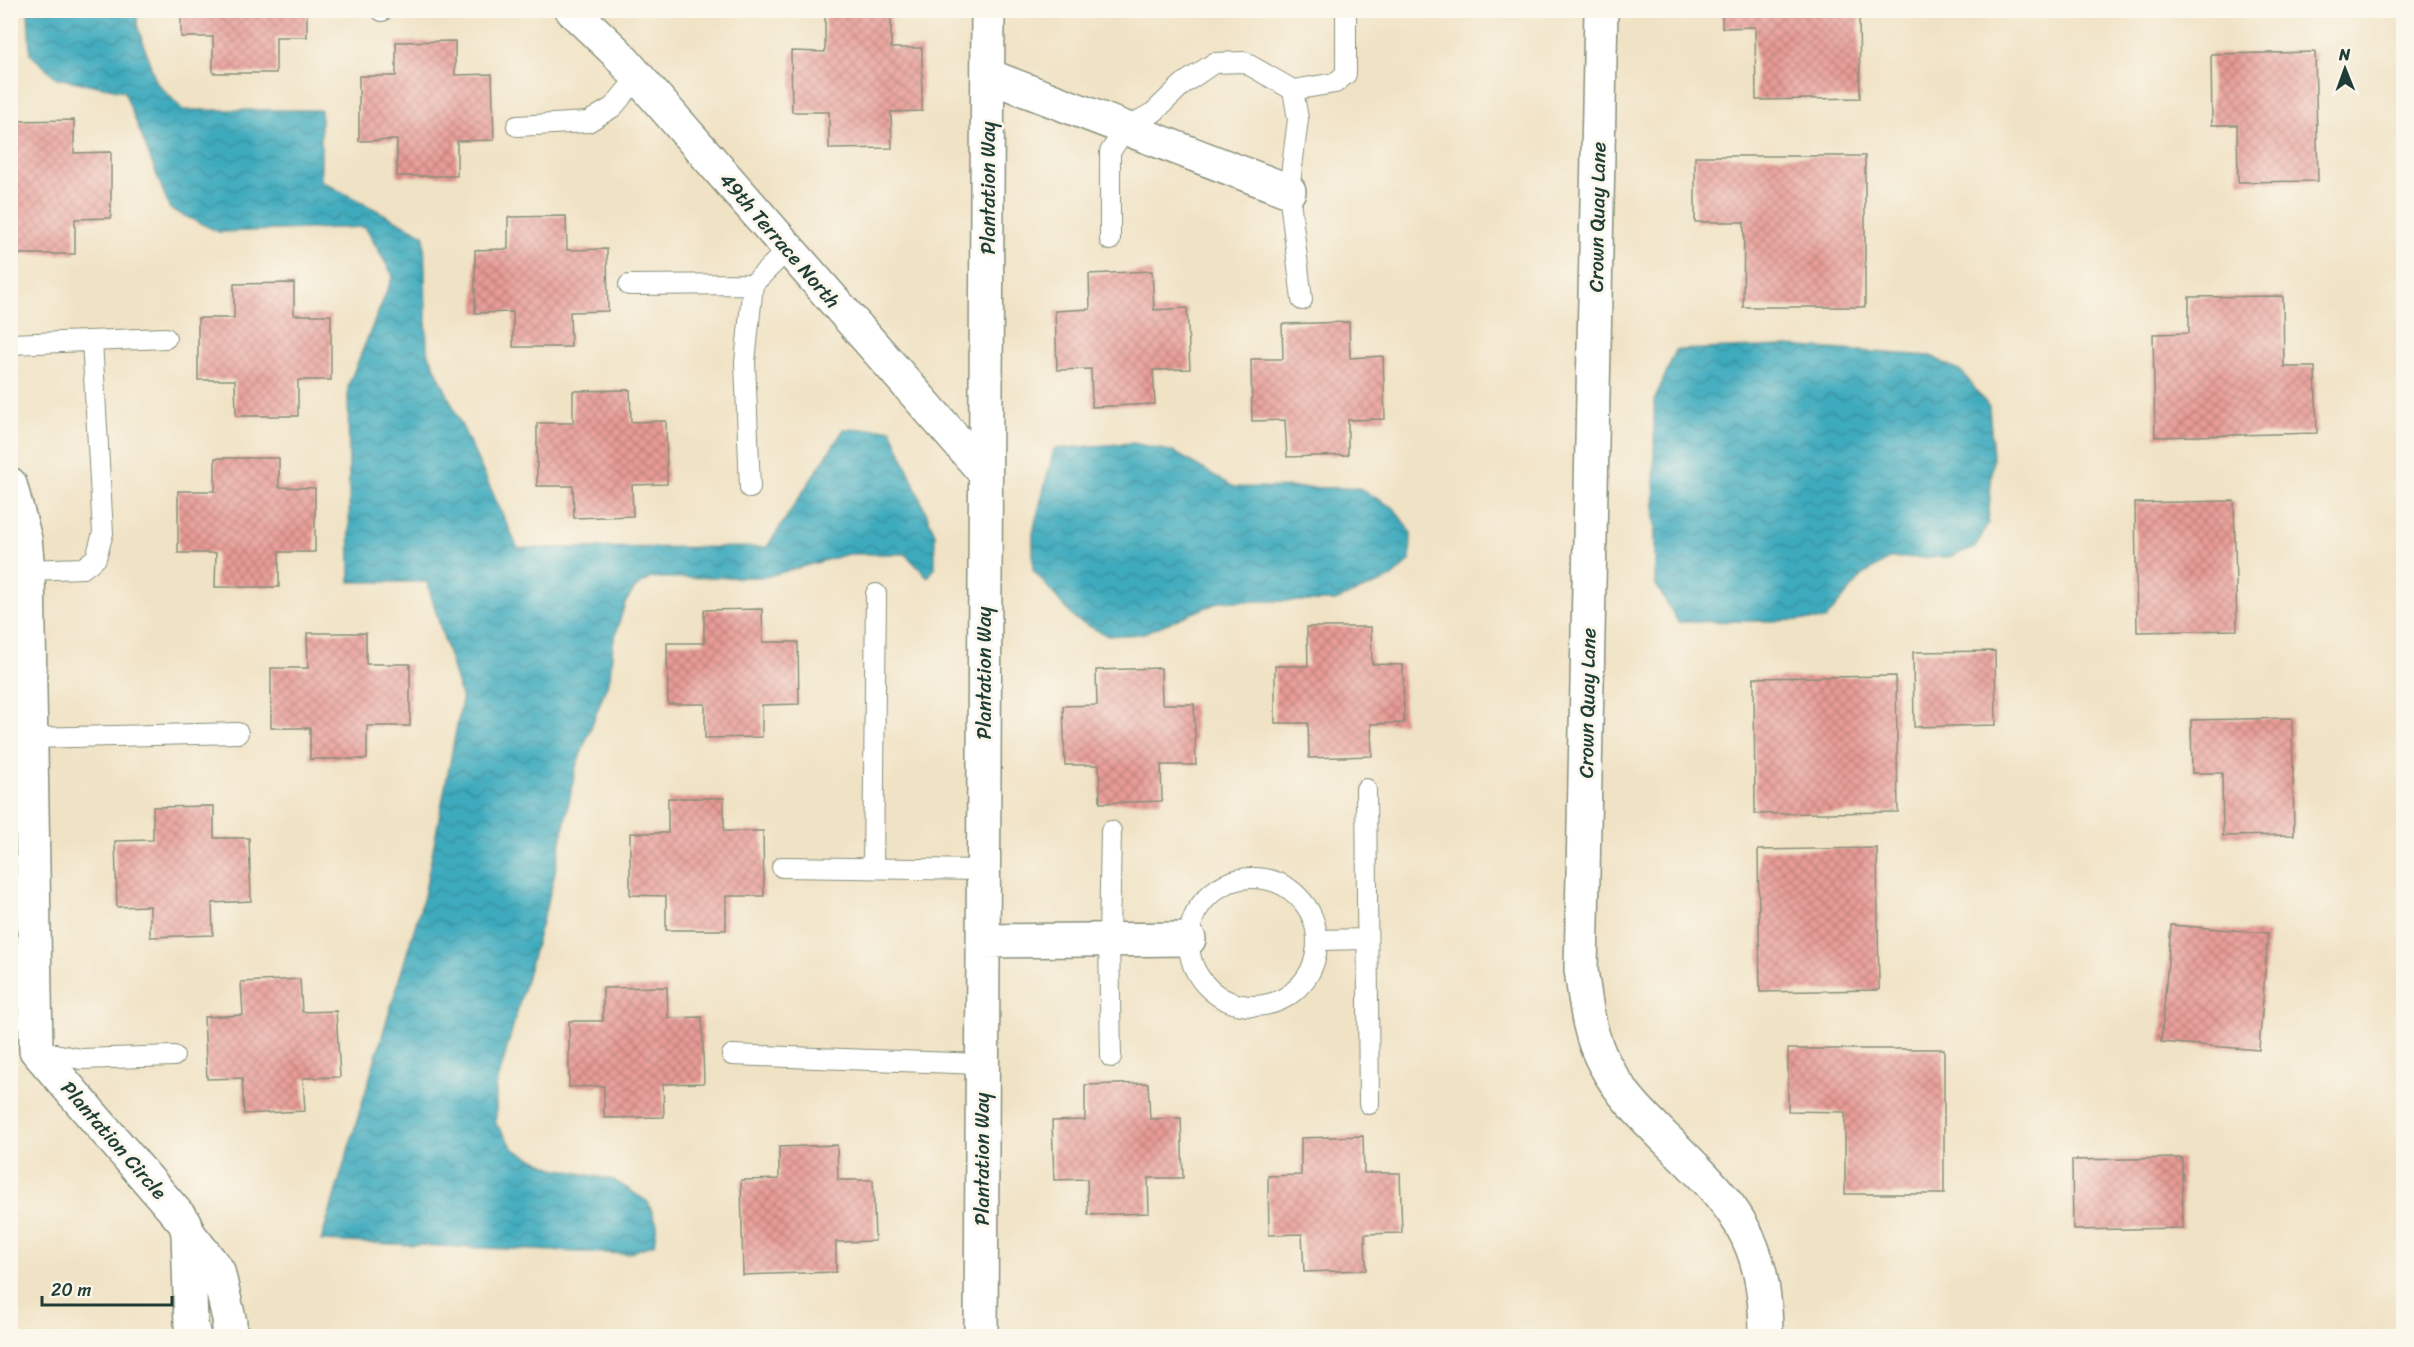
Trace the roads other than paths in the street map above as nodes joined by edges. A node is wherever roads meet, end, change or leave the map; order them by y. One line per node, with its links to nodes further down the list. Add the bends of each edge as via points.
1 (572, 10): 6 (street, 49th Terrace North)
2 (988, 10): 5 (street, Plantation Way)
3 (1346, 10): 7 (lane, via 1346,74 1335,83)
4 (1601, 10): 48 (street, Crown Quay Lane, via 1581,970 1590,1031 1615,1082 1641,1114 1706,1177 1746,1232 1765,1297)
5 (988, 76): 9 (street); 19 (street, Plantation Way)
6 (638, 77): 8 (lane, via 613,107 588,122); 12 (street, 49th Terrace North)
7 (1293, 90): 9 (lane, via 1244,62 1214,63 1183,84 1154,112); 10 (lane, via 1298,119)
8 (517, 126)
9 (1126, 128): 10 (street); 11 (lane, via 1110,152)
10 (1289, 191): 15 (lane)
11 (1110, 240)
12 (788, 249): 13 (lane); 19 (street, 49th Terrace North)
13 (753, 284): 14 (lane); 21 (lane, via 745,362)
14 (629, 285)
15 (1302, 300)
16 (166, 338): 17 (lane)
17 (92, 341): 18 (lane); 22 (lane, via 103,533 96,558 84,568)
18 (10, 344)
19 (985, 473): 31 (street, Plantation Way)
20 (10, 484): 22 (street, via 25,539)
21 (750, 488)
22 (28, 570): 24 (street)
23 (876, 594): 30 (lane)
24 (20, 632): 26 (street)
25 (238, 734): 26 (lane)
26 (31, 738): 37 (street)
27 (1366, 789): 34 (lane)
28 (1112, 831): 32 (lane)
29 (782, 867): 30 (lane)
30 (873, 868): 31 (lane)
31 (983, 870): 36 (street, Plantation Way)
32 (1109, 939): 33 (street); 36 (street); 41 (lane)
33 (1189, 939): 35 (lane, via 1198,909 1206,899 1223,885 1248,878 1272,880 1294,891 1306,904); 35 (lane, via 1190,958 1202,982 1216,995 1236,1004 1263,1006 1283,1000 1300,987 1314,966)
34 (1367, 939): 35 (lane); 43 (lane)
35 (1319, 940)
36 (983, 941): 42 (street, Plantation Way)
37 (22, 953): 38 (street)
38 (23, 1050): 40 (lane, via 81,1059); 44 (street, Plantation Circle, via 185,1223)
39 (732, 1055): 42 (lane)
40 (174, 1056)
41 (1111, 1057)
42 (982, 1064): 47 (street, Plantation Way)
43 (1369, 1104)
44 (188, 1233): 45 (street, Plantation Circle); 46 (street, Plantation Circle, via 218,1271 230,1323)
45 (194, 1336)
46 (227, 1336)
47 (981, 1336)
48 (1766, 1336)

